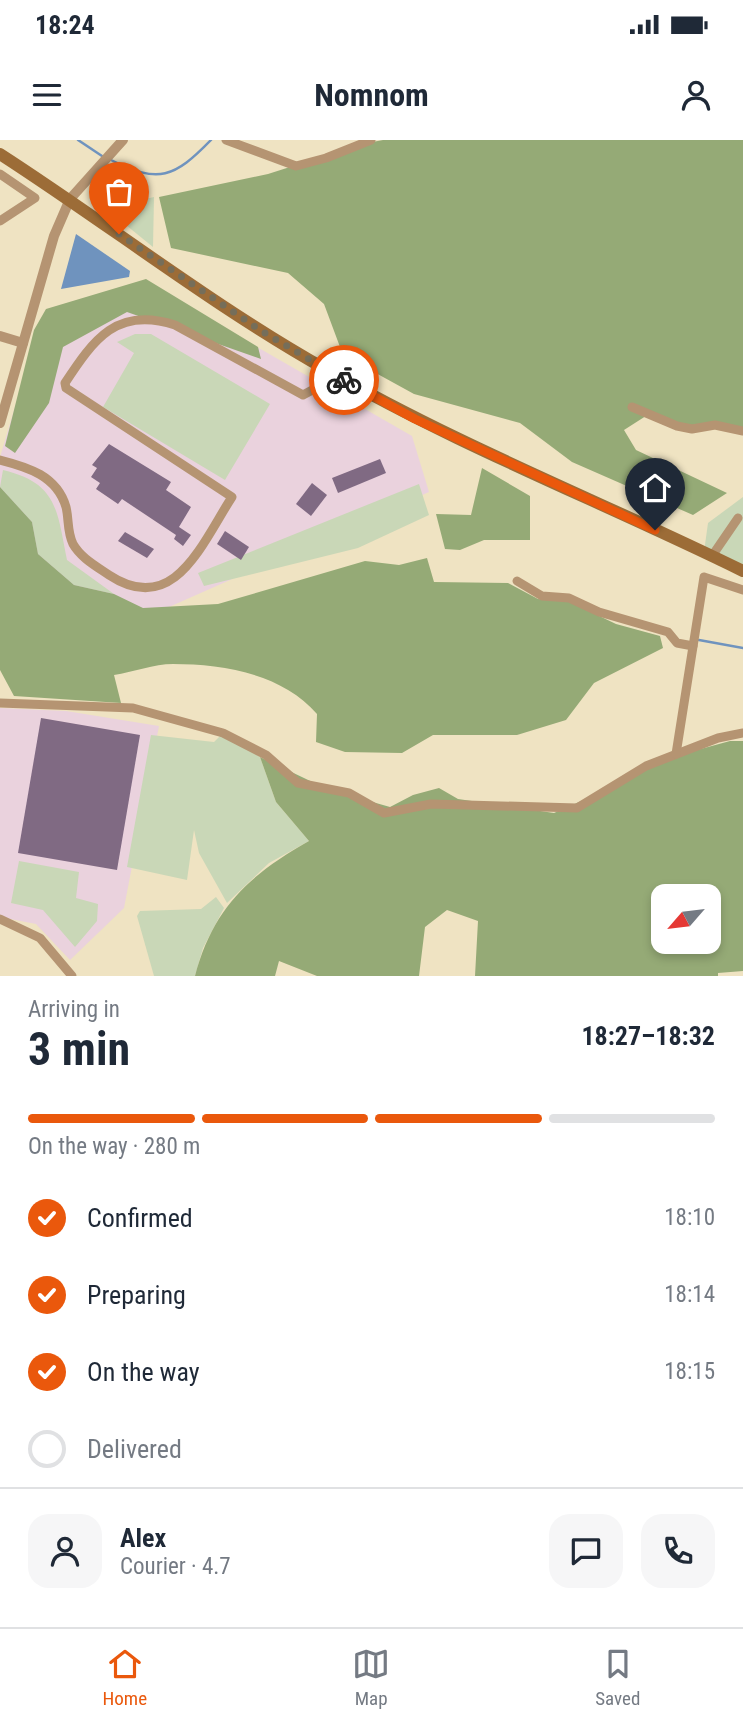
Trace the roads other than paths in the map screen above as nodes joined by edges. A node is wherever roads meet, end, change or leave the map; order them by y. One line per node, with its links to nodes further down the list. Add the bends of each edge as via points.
1 (123, 140): 6 (street)
2 (226, 140): 3 (street, via 296,166)
3 (371, 140)
4 (0, 154): 6 (main road)
5 (0, 174): 7 (street, via 35,198)
6 (69, 199): 9 (street); 10 (main road, via 170,271)
7 (0, 221)
8 (0, 336): 9 (street)
9 (23, 343): 12 (street)
10 (326, 370): 14 (street, via 316,388 303,395 160,320 119,324 90,345 66,388 232,497 181,574 156,588 131,586 85,558 73,544 65,507 51,483 26,466); 16 (main road, via 415,419)
11 (632, 407): 13 (street, via 677,426 715,425)
12 (0, 423)
13 (743, 432)
14 (0, 460)
15 (738, 517): 16 (street)
16 (712, 556): 17 (main road)
17 (743, 571)
18 (517, 581): 20 (street, via 542,596 569,598 668,632 677,643)
19 (743, 590): 20 (street, via 704,577)
20 (693, 646): 23 (street)
21 (0, 703): 23 (street, via 133,708 223,733 266,755 298,783 349,793 384,813 430,804 577,808 646,766)
22 (743, 733): 23 (street)
23 (676, 754)
24 (0, 919): 25 (street, via 40,938)
25 (72, 976)

